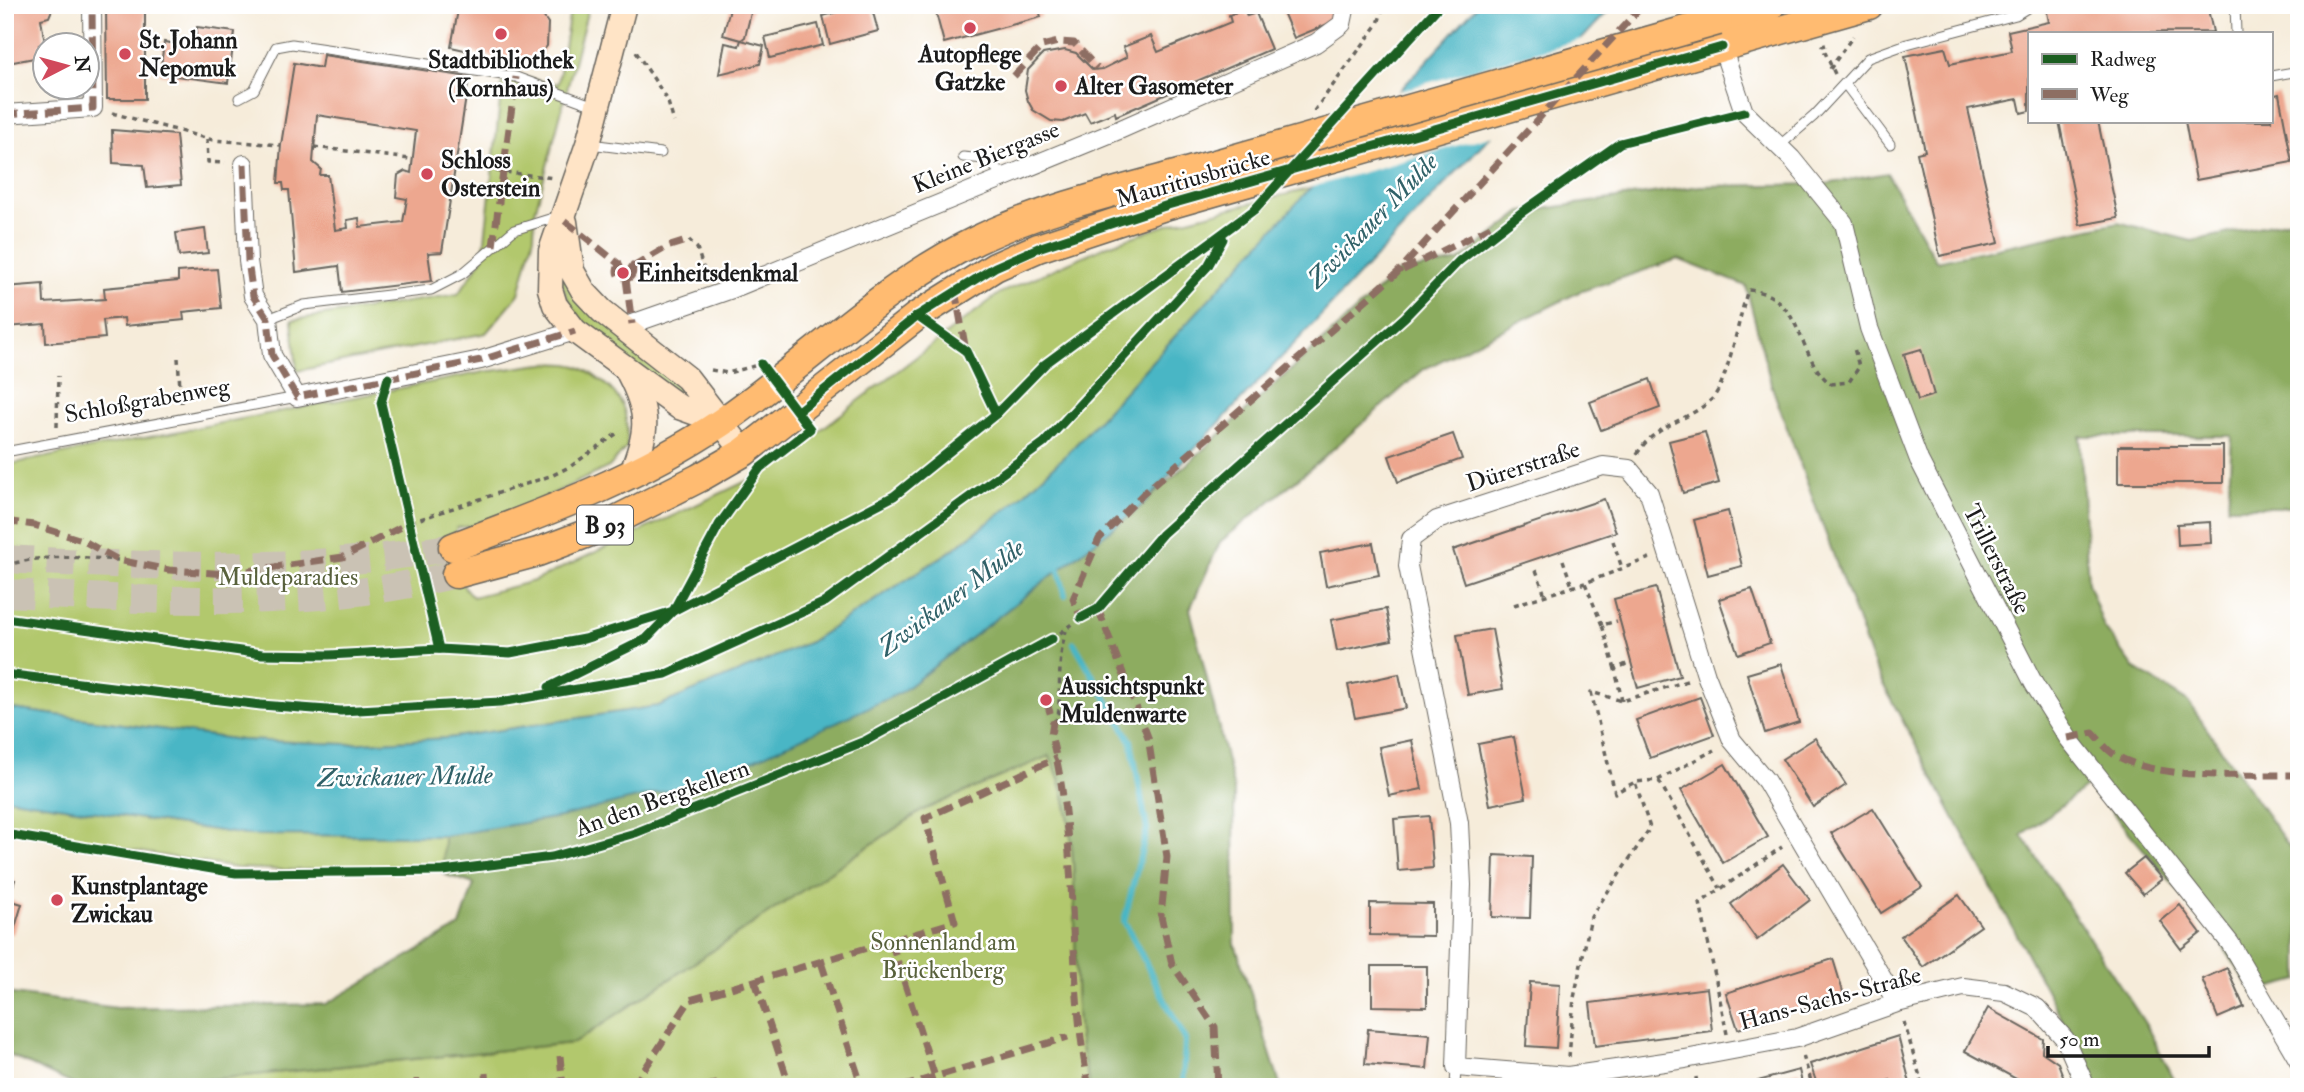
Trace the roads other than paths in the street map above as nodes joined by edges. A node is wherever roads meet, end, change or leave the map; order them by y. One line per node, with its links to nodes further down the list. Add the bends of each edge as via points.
1 (92, 5): 15 (street, via 93,108)
2 (1346, 5): 22 (street, Kleine Biergasse, via 1342,24 1316,43)
3 (1771, 5): 9 (main road, B 93)
4 (1869, 5): 9 (main road, B 93)
5 (2032, 5): 12 (lane, via 2016,15 1868,58)
6 (2235, 5): 8 (lane)
7 (621, 16): 14 (main road)
8 (2236, 32)
9 (1720, 34): 18 (street, Trillerstraße, via 1744,112); 29 (main road, Mauritiusbrücke / B 93, bridge, via 1219,163 1034,216 922,270); 31 (main road, Mauritiusbrücke / B 93, via 1666,63 1168,205 1038,248 955,290 889,336)
10 (2299, 71): 11 (lane)
11 (2272, 76)
12 (1845, 84): 17 (lane); 18 (lane)
13 (239, 98): 14 (lane, via 254,90 276,47 292,44 516,77)
14 (598, 107): 16 (main road)
15 (5, 114)
16 (588, 144): 19 (lane); 23 (main road)
17 (1890, 144)
18 (1779, 146): 34 (street, Trillerstraße, via 1844,223 1869,328 1919,460 2034,684 2068,738 2230,943)
19 (662, 153)
20 (963, 157): 22 (lane, via 985,159)
21 (244, 164): 24 (street, via 253,296)
22 (1004, 175): 25 (street, Kleine Biergasse, via 732,289)
23 (565, 215): 24 (lane, via 514,230 462,274 431,290 303,305); 25 (main road, via 568,254 577,282 593,303); 26 (main road, via 551,251 548,276 555,305)
24 (268, 319): 28 (street, via 272,355)
25 (623, 327): 29 (main road, via 692,383)
26 (575, 331): 27 (main road); 28 (street, Schloßgrabenweg, via 481,360)
27 (627, 370): 29 (main road, via 679,407); 32 (main road, via 641,397 646,421)
28 (297, 397): 30 (lane, Schloßgrabenweg)
29 (721, 422): 31 (main road); 32 (main road, B 93)
30 (5, 452)
31 (744, 452): 32 (main road, B 93, via 596,530 538,552 455,560)
32 (631, 475)
33 (1897, 1003): 35 (street, Hans-Sachs-Straße, via 1797,1038 1568,1076); 35 (street, Dürerstraße, via 1766,781 1732,740 1706,675 1648,493 1629,469 1603,466 1437,520 1410,540 1408,566 1459,823 1462,885); 37 (street, Hans-Sachs-Straße, via 1964,987 2004,992 2037,1008 2065,1039)
34 (2299, 1061)
35 (1456, 1067): 36 (lane)
36 (1455, 1087)
37 (2086, 1087)

